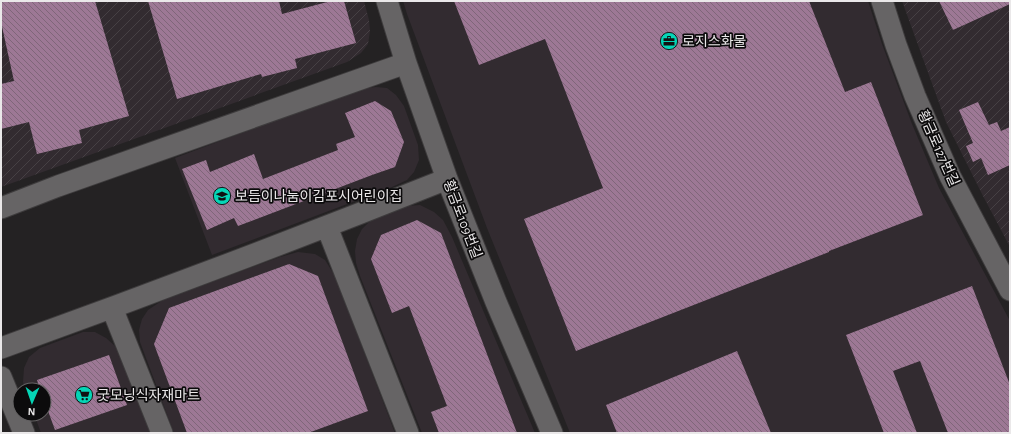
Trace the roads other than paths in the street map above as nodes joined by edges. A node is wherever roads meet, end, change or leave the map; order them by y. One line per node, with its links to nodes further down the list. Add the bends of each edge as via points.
1 (387, 1): 3 (street, 황금로109번길)
2 (882, 1): 7 (street, 황금로127번길, via 915,96 950,176)
3 (406, 63): 4 (street, 황금로109번길); 5 (street)
4 (447, 179): 6 (street); 14 (street, 황금로109번길)
5 (1, 208)
6 (327, 226): 8 (street); 13 (street)
7 (1010, 290)
8 (112, 308): 9 (street); 12 (street)
9 (1, 348)
10 (1, 377): 11 (street)
11 (24, 433)
12 (162, 433)
13 (408, 433)
14 (552, 433)

